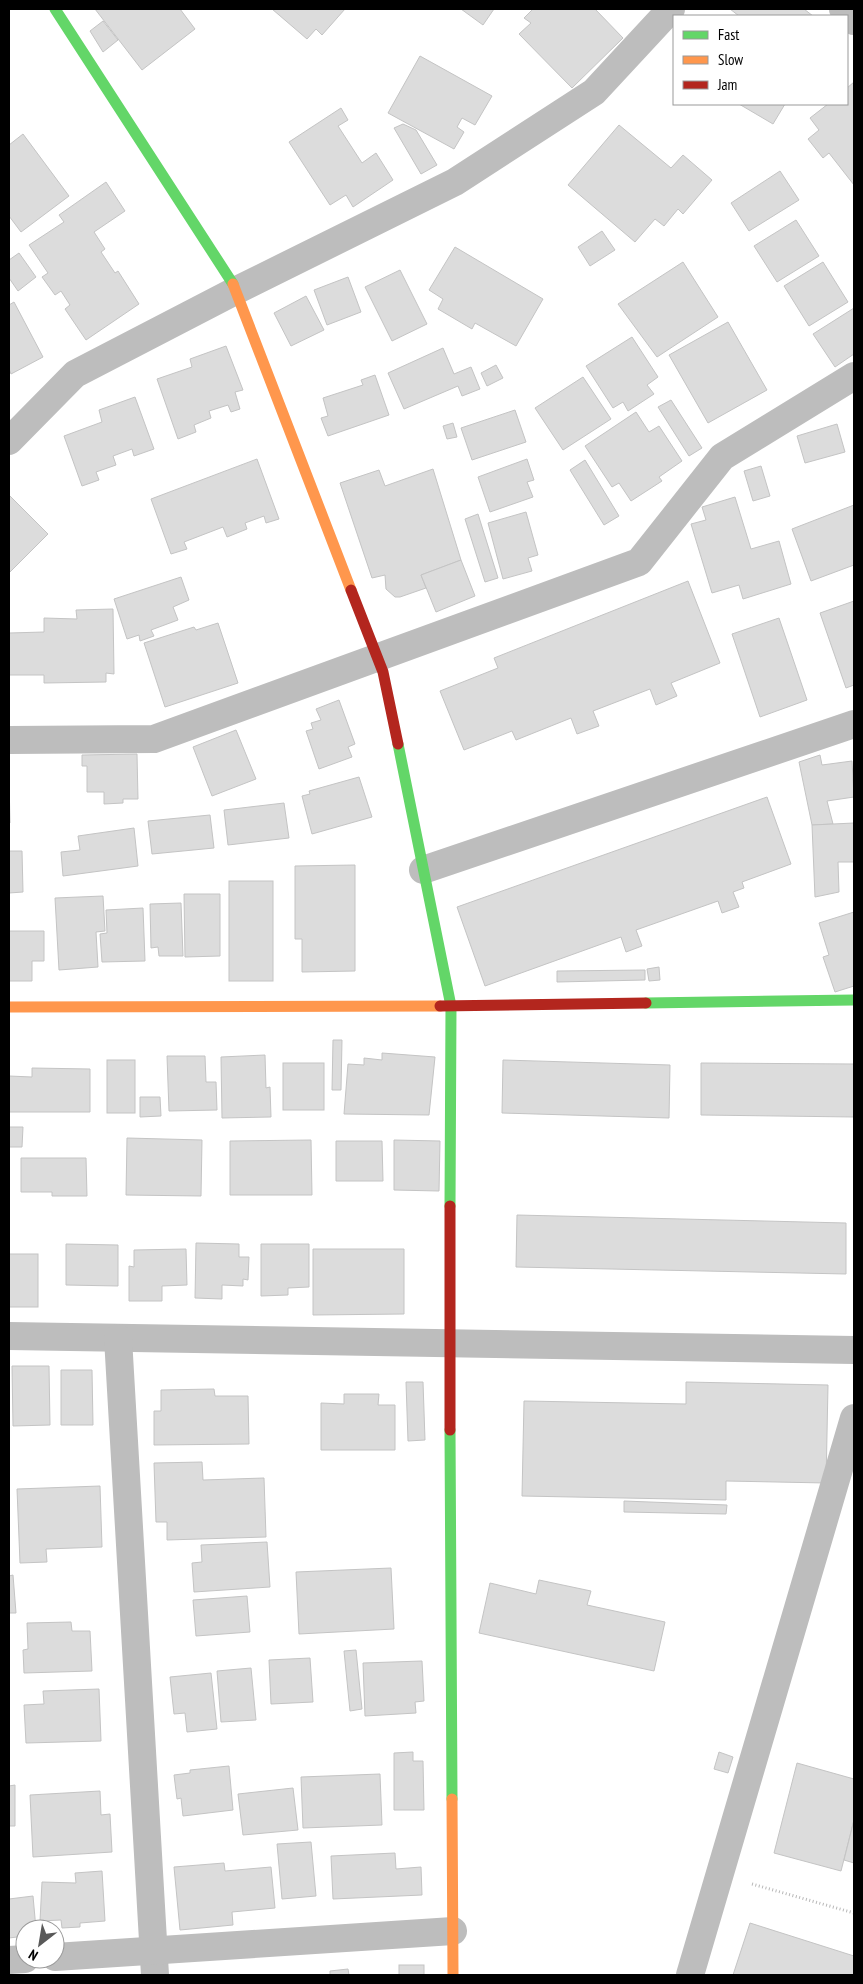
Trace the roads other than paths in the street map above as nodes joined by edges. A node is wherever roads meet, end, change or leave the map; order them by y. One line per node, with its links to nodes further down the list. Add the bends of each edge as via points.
1 (55, 9): 5 (street)
2 (671, 9): 5 (street, via 586,98 455,182)
3 (843, 9): 4 (street)
4 (854, 21)
5 (237, 290): 7 (street, via 75,374); 8 (street)
6 (854, 376): 8 (street, via 722,457 639,562)
7 (9, 441)
8 (377, 659): 10 (street, via 154,739); 11 (street, via 383,672)
9 (854, 724): 11 (street)
10 (9, 740)
11 (423, 870): 13 (street)
12 (854, 1000): 13 (street)
13 (451, 1006): 14 (street); 17 (street)
14 (9, 1007)
15 (9, 1336): 16 (street)
16 (118, 1338): 17 (street); 22 (street)
17 (449, 1344): 18 (street); 20 (street)
18 (854, 1350)
19 (854, 1418): 24 (street)
20 (453, 1932): 22 (street); 23 (street)
21 (65, 1958): 22 (street)
22 (154, 1963)
23 (453, 1975)
24 (690, 1975)

